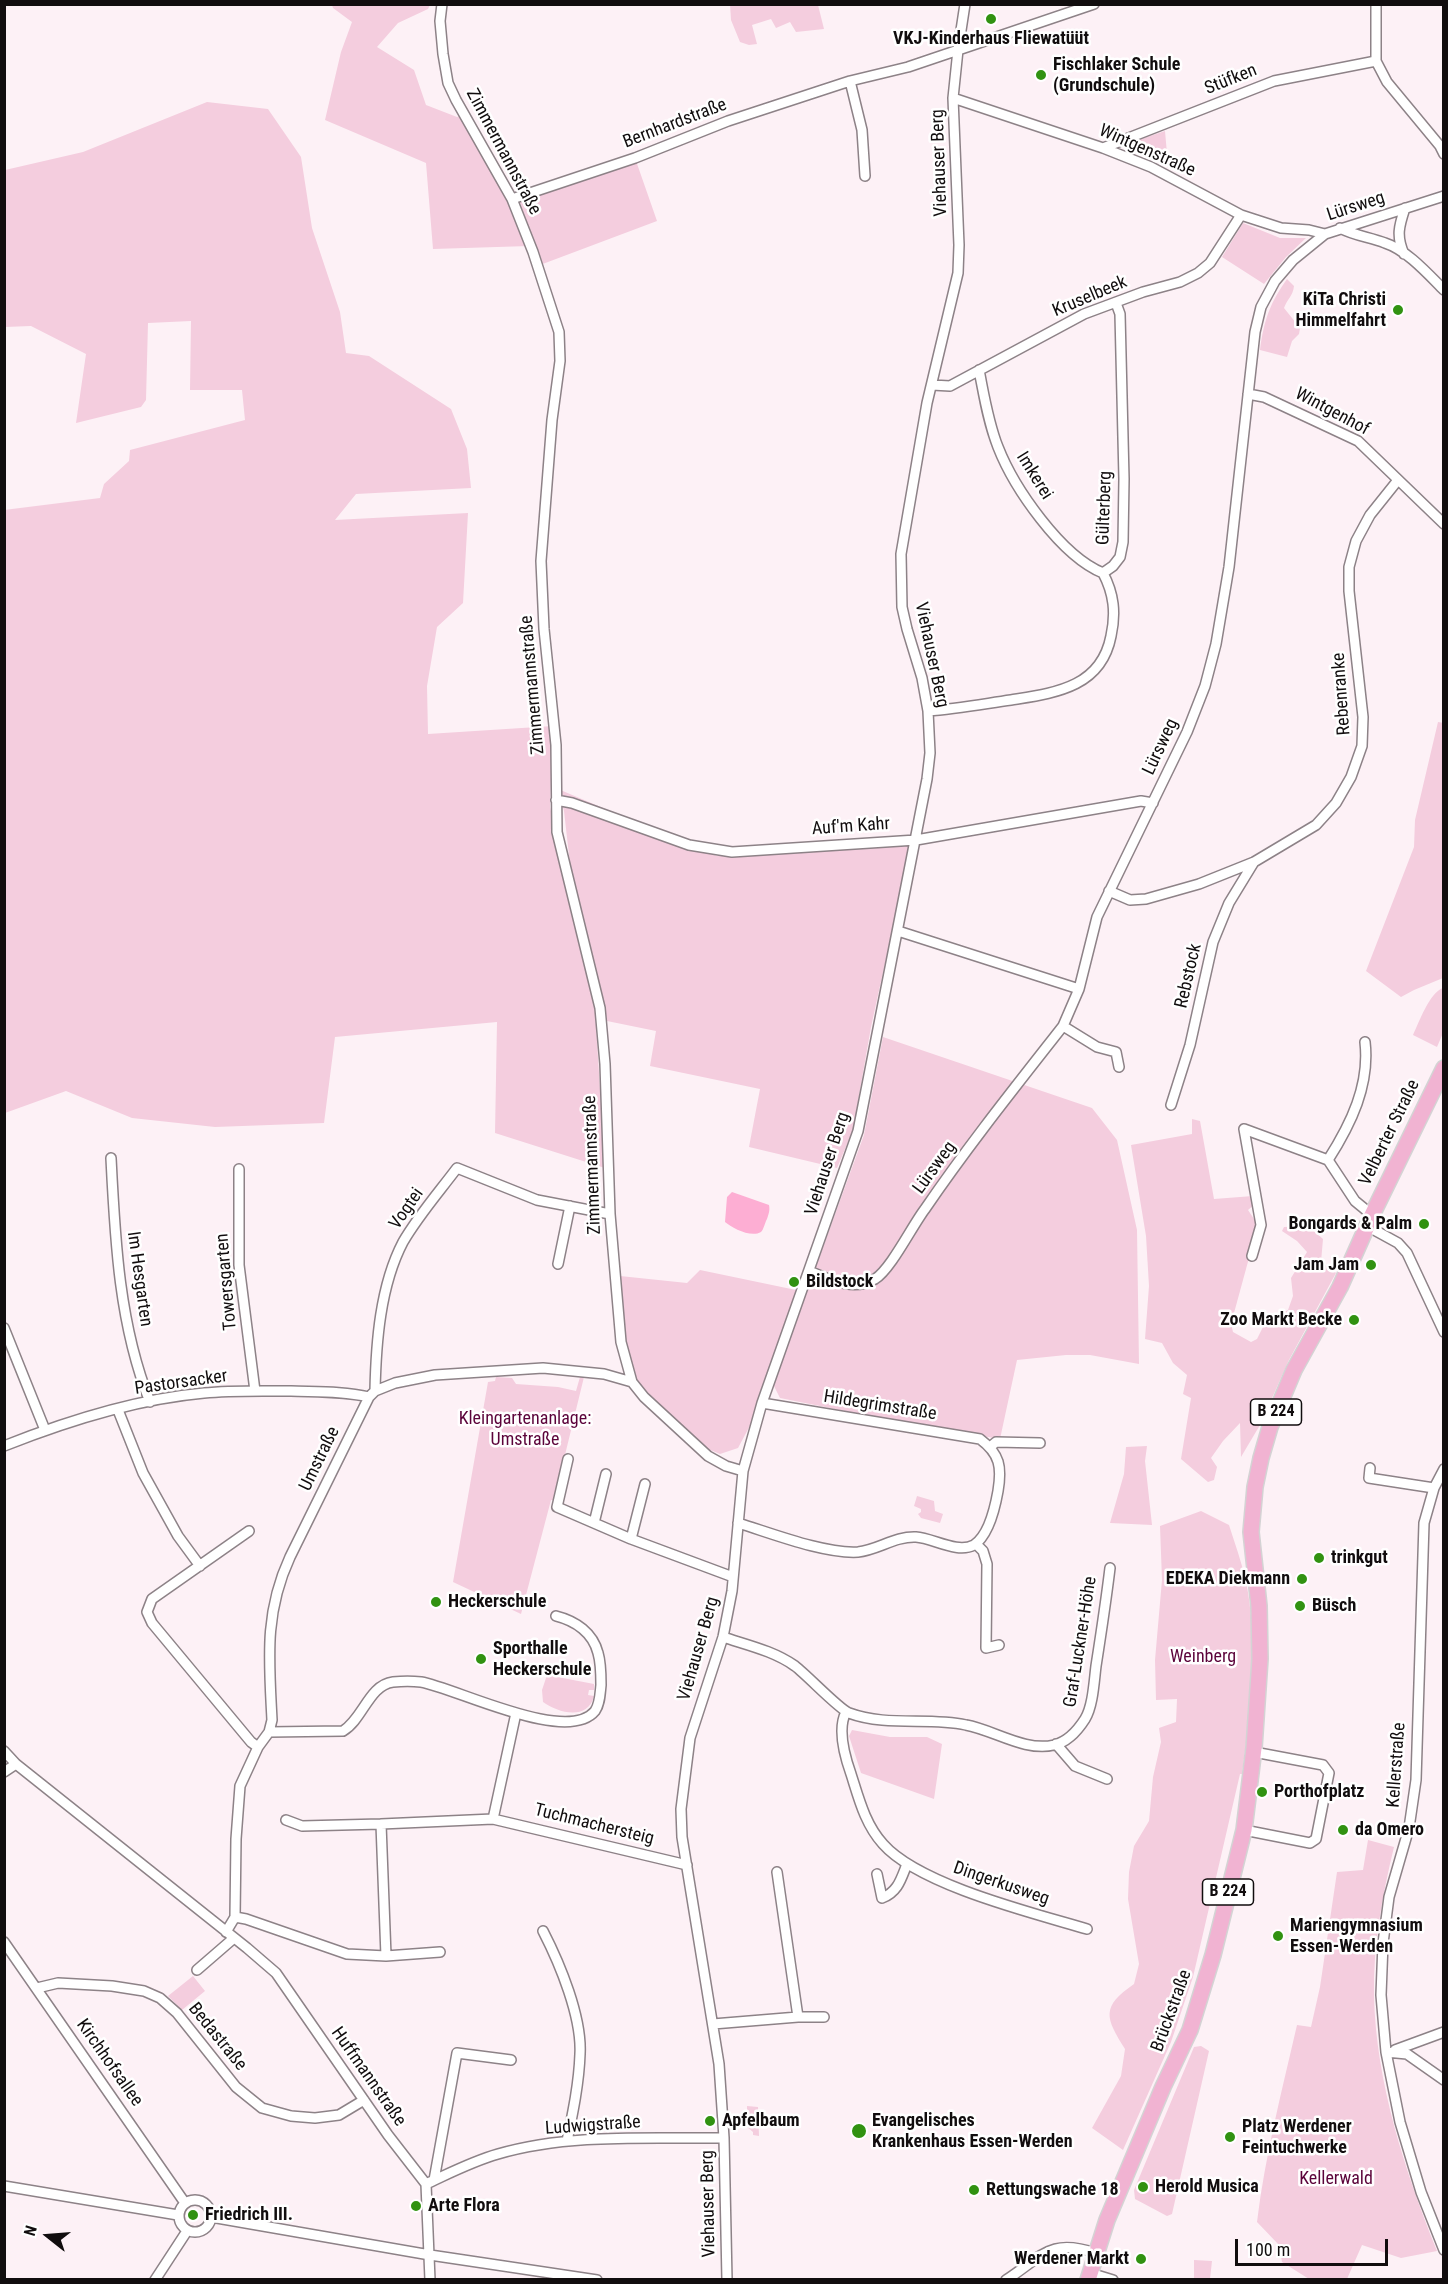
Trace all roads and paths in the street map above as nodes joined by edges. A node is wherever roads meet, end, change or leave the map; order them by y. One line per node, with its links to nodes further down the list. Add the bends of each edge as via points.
1 (441, 4): 13 (street, Zimmermannstraße, via 448,83)
2 (966, 4): 5 (street, Viehauser Berg)
3 (1094, 4): 5 (street, Bernhardstraße)
4 (1376, 4): 6 (street)
5 (957, 50): 7 (street, Bernhardstraße); 8 (street, Viehauser Berg)
6 (1376, 61): 9 (street, Stüfken, via 1274,81); 10 (street, via 1387,82)
7 (850, 81): 11 (street, via 862,130); 13 (street, Bernhardstraße)
8 (953, 98): 9 (street, Wintgenstraße); 22 (street, Viehauser Berg, via 958,273)
9 (1103, 148): 15 (street, Wintgenstraße, via 1151,167)
10 (1443, 154)
11 (865, 176)
12 (1443, 196): 14 (street, Lürsweg)
13 (512, 199): 28 (street, Zimmermannstraße, via 560,340 541,561 556,746)
14 (1406, 208): 16 (street, Lürsweg); 18 (street, via 1398,232)
15 (1241, 215): 17 (street, Wintgenstraße, via 1281,228); 20 (street, Kruselbeek, via 1210,263 1198,273)
16 (1340, 228): 17 (street, Lürsweg); 18 (street, via 1387,243)
17 (1325, 234): 23 (street, Lürsweg, via 1293,260 1270,288 1255,332)
18 (1404, 254): 19 (street)
19 (1443, 290)
20 (1116, 303): 21 (street, Kruselbeek, via 1084,314); 26 (street, Gülterberg, via 1120,314 1123,542 1120,557)
21 (979, 370): 22 (street, Kruselbeek, via 950,386); 26 (street, Imkerei, via 994,436 1015,479 1061,542 1083,563)
22 (932, 385): 27 (street, Viehauser Berg, via 905,522 901,563 902,607)
23 (1248, 394): 24 (street, Wintgenhof, via 1264,397 1344,433 1367,448); 29 (street, Lürsweg, via 1229,567 1216,644 1187,732)
24 (1398, 480): 25 (street, Wintgenhof); 31 (street, Rebenranke, via 1365,523 1349,567 1348,591 1363,717 1362,746 1351,777 1336,803 1316,825)
25 (1443, 524)
26 (1103, 573): 27 (street, via 1113,601 1114,621 1101,662 1085,678 1059,692)
27 (928, 711): 30 (street, Viehauser Berg, via 929,765)
28 (556, 800): 30 (street, Auf'm Kahr, via 712,850); 44 (street, Zimmermannstraße, via 557,832 600,1008)
29 (1153, 802): 30 (street, Auf'm Kahr); 32 (street, Lürsweg)
30 (916, 840): 33 (street, Viehauser Berg)
31 (1254, 862): 32 (street, Rebenranke, via 1146,899 1130,900); 39 (street, Rebstock, via 1229,903 1213,942 1190,1045)
32 (1109, 891): 34 (street, Lürsweg)
33 (898, 930): 34 (street); 48 (street, Viehauser Berg, via 858,1131)
34 (1079, 989): 35 (street, Lürsweg)
35 (1063, 1026): 37 (street, via 1097,1047 1116,1052); 48 (street, Lürsweg, via 879,1276 857,1285)
36 (1365, 1042): 41 (street, via 1367,1059 1359,1103)
37 (1119, 1067)
38 (1443, 1068): 45 (main road, Velberter Straße / B 224)
39 (1171, 1105)
40 (111, 1158): 54 (street, Im Hesgarten, via 125,1303)
41 (1329, 1160): 45 (street, Velberter Straße); 46 (street, via 1244,1129 1261,1225)
42 (240, 1169): 52 (street, Towersgarten, via 239,1265)
43 (570, 1206): 44 (street, Vogtei); 47 (street); 53 (street, Vogtei, via 537,1200 458,1168 416,1222 398,1253 382,1309)
44 (610, 1214): 51 (street, Zimmermannstraße, via 621,1342)
45 (1369, 1221): 50 (street, via 1407,1253); 85 (main road, Velberter Straße / B 224, via 1340,1287 1284,1394 1270,1427 1257,1477 1251,1532 1260,1640)
46 (1252, 1256)
47 (558, 1264)
48 (809, 1271): 55 (street, Viehauser Berg)
49 (4, 1328): 57 (street)
50 (1443, 1332)
51 (632, 1382): 53 (street, via 589,1371 543,1368 411,1378); 64 (street, via 708,1456)
52 (255, 1391): 53 (street, Pastorsacker); 54 (street, Pastorsacker, via 205,1393)
53 (372, 1394): 81 (street, Umstraße, via 273,1600)
54 (150, 1402): 56 (street, Pastorsacker)
55 (762, 1404): 60 (street, Hildegrimstraße, via 980,1439); 64 (street, Viehauser Berg)
56 (118, 1410): 57 (street, Pastorsacker); 73 (street, via 143,1473 178,1536)
57 (45, 1430): 59 (street, Pastorsacker)
58 (1040, 1443): 60 (street, via 996,1442)
59 (4, 1446)
60 (990, 1447): 72 (street, via 1000,1467 998,1489 993,1511)
61 (568, 1459): 68 (street, via 557,1508)
62 (1370, 1468): 67 (street, via 1369,1478)
63 (1443, 1469): 67 (street, Kellerstraße)
64 (743, 1471): 69 (street, Viehauser Berg)
65 (606, 1474): 68 (street)
66 (645, 1484): 71 (street)
67 (1434, 1488): 112 (street, Kellerstraße, via 1424,1523 1416,1780 1409,1828 1389,1897 1383,1943 1381,1995)
68 (594, 1523): 71 (street)
69 (738, 1523): 72 (street, via 837,1551 860,1552 902,1538 964,1548); 75 (street, Viehauser Berg)
70 (249, 1532): 73 (street)
71 (631, 1539): 75 (street)
72 (976, 1544): 78 (street, via 987,1564 986,1648)
73 (200, 1566): 83 (street, via 152,1599 147,1616)
74 (1110, 1568): 82 (street, Graf-Luckner-Höhe, via 1094,1687 1086,1717 1076,1731)
75 (734, 1578): 77 (street, Viehauser Berg)
76 (556, 1616): 80 (street, via 588,1633 595,1642 601,1679 599,1703 590,1715 576,1720 556,1722)
77 (723, 1637): 79 (street, via 792,1664); 94 (street, Viehauser Berg, via 690,1738 681,1809)
78 (999, 1645)
79 (846, 1712): 82 (street, via 866,1718 958,1724 1028,1745); 93 (street, Dingerkusweg, via 842,1729 850,1771 867,1823 884,1845)
80 (516, 1713): 81 (street, via 421,1683 393,1682 382,1685 352,1726 343,1731); 89 (street)
81 (269, 1732): 83 (street)
82 (1056, 1744): 88 (street, via 1075,1766)
83 (258, 1747): 97 (street, via 240,1786)
84 (4, 1751): 86 (street, Huffmannstraße)
85 (1254, 1752): 92 (main road, Brückstraße / B 224); 92 (street, via 1323,1765 1329,1773 1316,1839 1310,1843)
86 (16, 1764): 87 (street); 100 (street, Huffmannstraße)
87 (4, 1772)
88 (1107, 1779)
89 (493, 1819): 91 (street, Tuchmachersteig); 94 (street, Tuchmachersteig)
90 (286, 1820): 91 (street, Tuchmachersteig, via 302,1826)
91 (381, 1824): 104 (street)
92 (1244, 1830): 125 (main road, Brückstraße / B 224, via 1190,2030)
93 (907, 1864): 96 (street, via 891,1895 882,1898); 98 (street, Dingerkusweg, via 989,1899)
94 (687, 1865): 110 (street, Viehauser Berg)
95 (777, 1872): 108 (street)
96 (877, 1875)
97 (235, 1917): 100 (street); 104 (street, via 347,1954)
98 (1087, 1929)
99 (543, 1931): 117 (street, via 573,2005 580,2052)
100 (230, 1935): 106 (street); 115 (street, Huffmannstraße, via 276,1973)
101 (4, 1942): 103 (street, Kirchhofsallee)
102 (440, 1952): 104 (street)
103 (14, 1956): 105 (street); 107 (street, Kirchhofsallee)
104 (386, 1956)
105 (4, 1963)
106 (197, 1970)
107 (37, 1988): 115 (street, Bedastraße, via 58,1983 112,1986 160,1998 177,2013 236,2087 262,2108 315,2118 339,2115); 120 (street, Kirchhofsallee)
108 (798, 2017): 109 (street); 110 (street)
109 (824, 2017)
110 (712, 2024): 116 (street, Viehauser Berg)
111 (1443, 2032): 112 (street)
112 (1386, 2052): 114 (street, via 1407,2054); 124 (street, Kellerstraße, via 1408,2152)
113 (511, 2060): 118 (street, via 457,2053)
114 (1443, 2080)
115 (364, 2100): 118 (street, Huffmannstraße)
116 (724, 2138): 117 (street, Ludwigstraße); 131 (street, Viehauser Berg)
117 (567, 2141): 118 (street, Ludwigstraße, via 500,2153)
118 (430, 2182): 126 (street)
119 (4, 2186): 121 (street)
120 (185, 2203): 121 (street); 122 (street, via 203,2202)
121 (178, 2215): 123 (street)
122 (211, 2217): 123 (street, via 202,2231); 126 (street)
123 (187, 2231): 128 (street)
124 (1443, 2250)
125 (1096, 2253): 127 (main road, Brückstraße / B 224); 132 (street, via 1070,2246 1053,2249)
126 (430, 2255): 129 (street); 130 (street)
127 (1089, 2276): 133 (street, Brückstraße)
128 (155, 2280)
129 (430, 2280)
130 (597, 2280)
131 (727, 2280)
132 (1006, 2280)
133 (1113, 2280)

